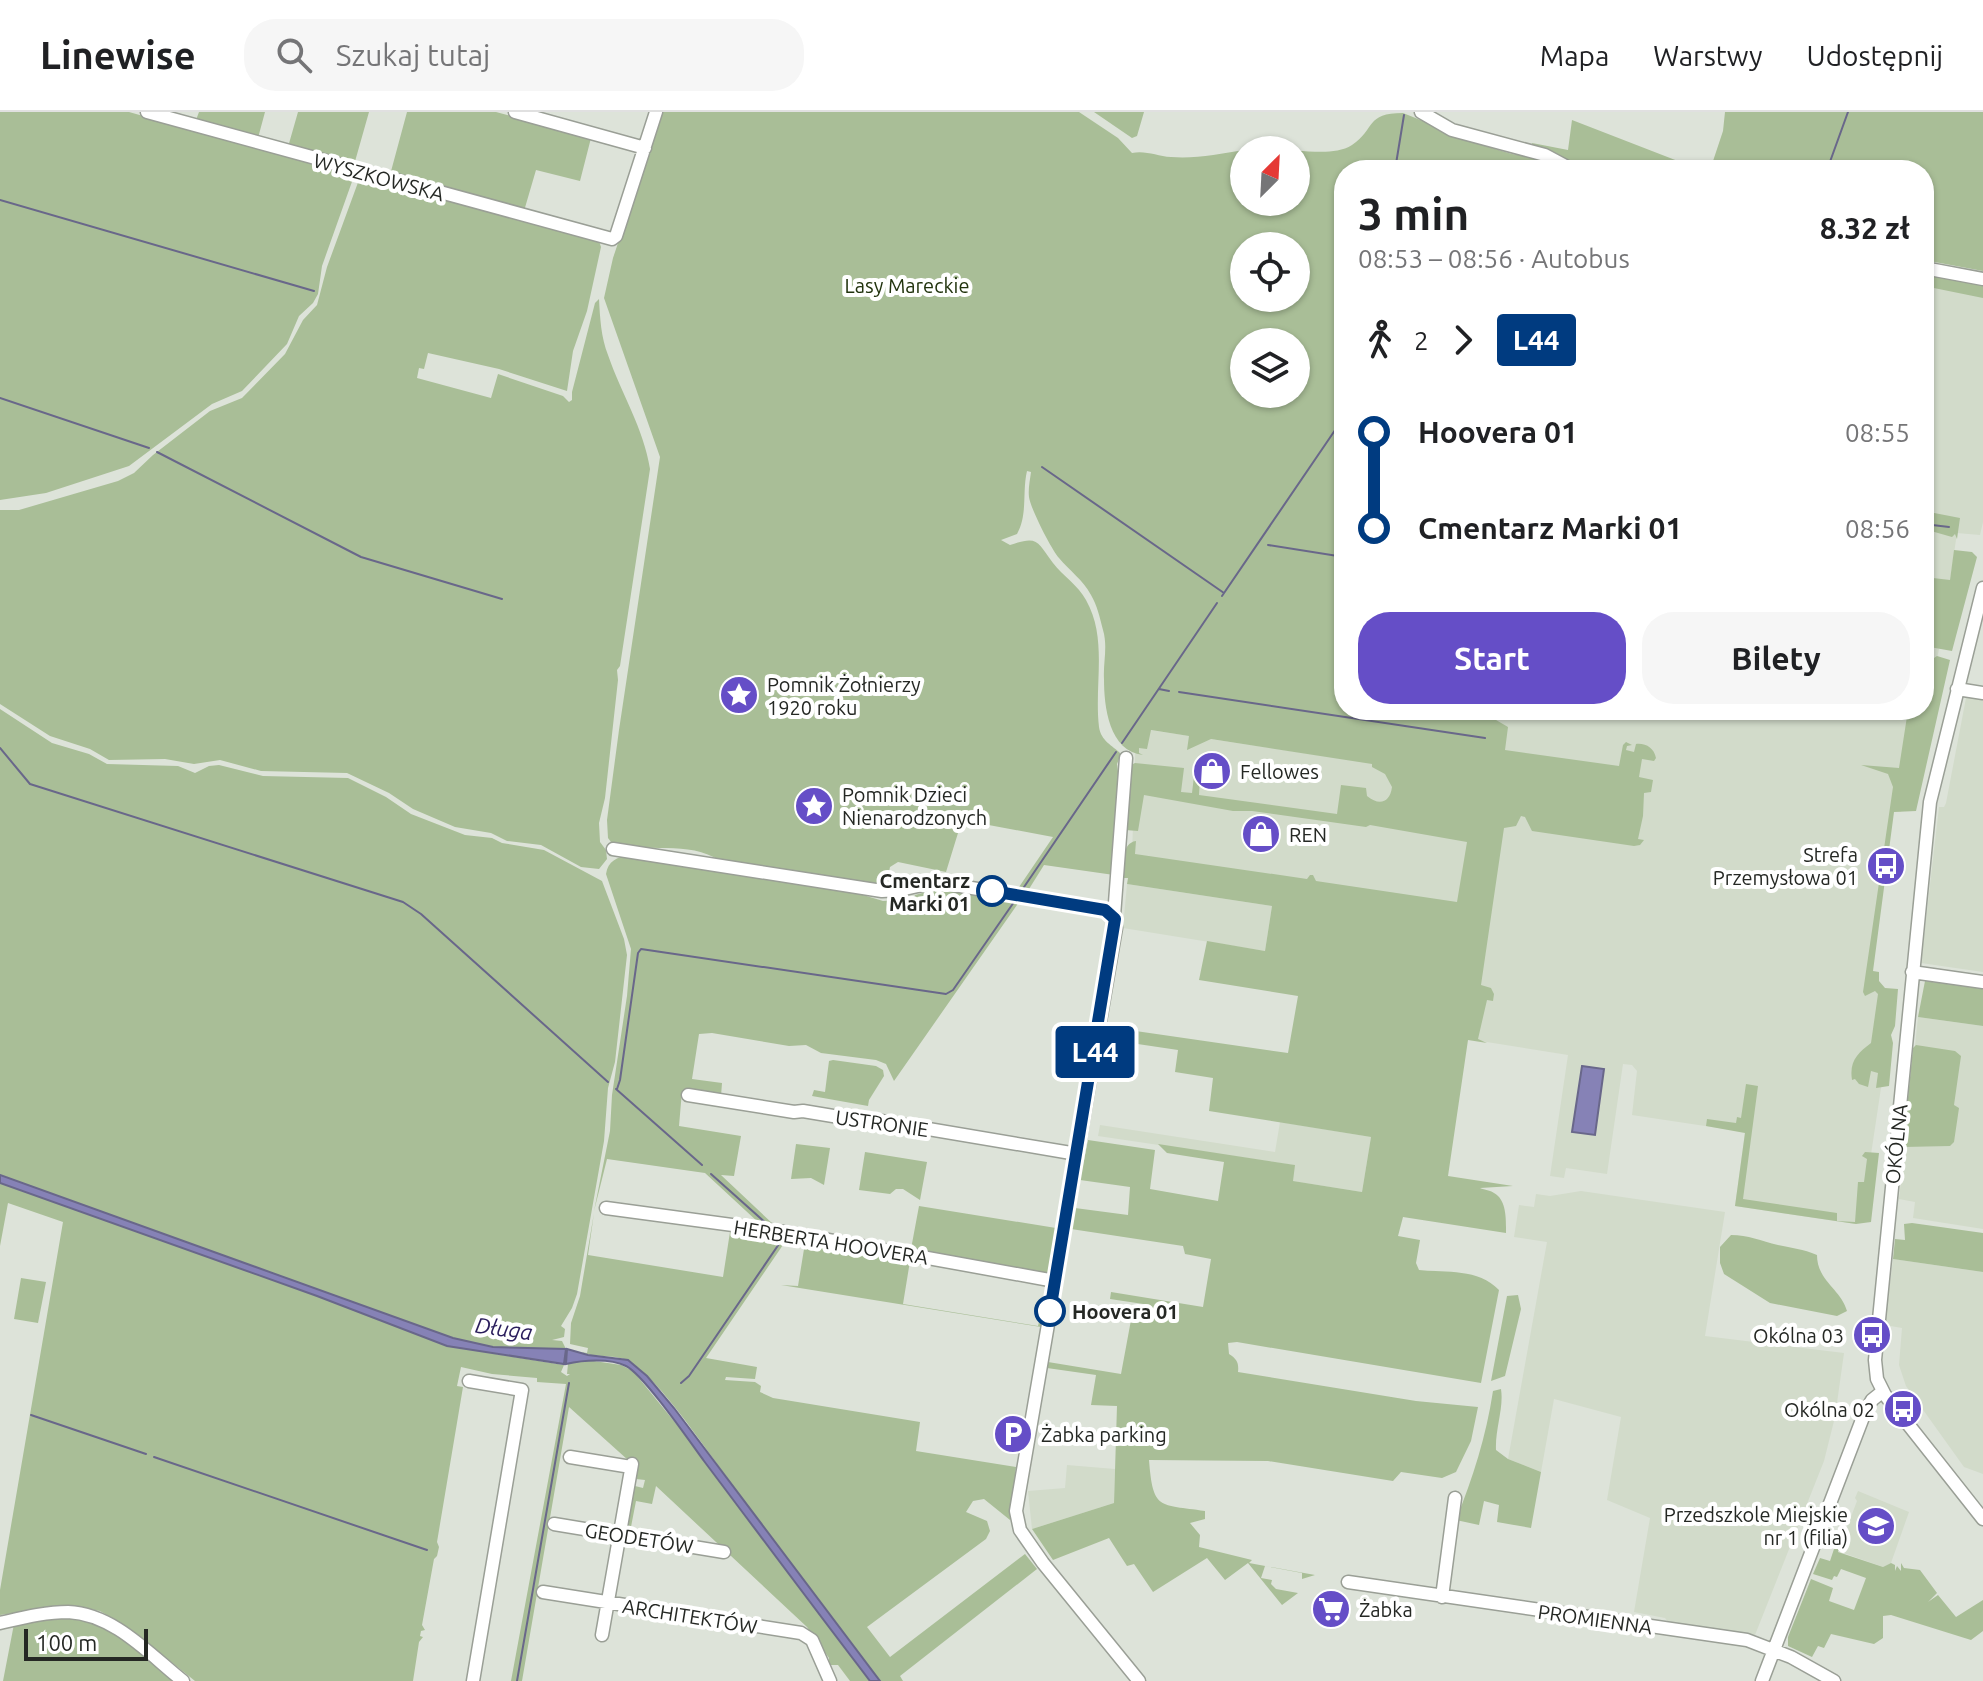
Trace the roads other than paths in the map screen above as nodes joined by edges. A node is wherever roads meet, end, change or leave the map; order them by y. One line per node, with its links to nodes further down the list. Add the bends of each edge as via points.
1 (147, 112): 5 (street, WYSZKOWSKA, via 612,239)
2 (515, 112): 5 (street)
3 (656, 112): 5 (street)
4 (1421, 112): 6 (street, via 1452,130)
5 (645, 148)
6 (1554, 160)
7 (1934, 270): 8 (street)
8 (1983, 279)
9 (1983, 588): 10 (street, OKÓLNA)
10 (1957, 689): 11 (street); 15 (street, OKÓLNA, via 1930,802)
11 (1983, 693)
12 (1126, 758): 14 (street)
13 (613, 849): 14 (street, via 882,891 936,882)
14 (1114, 916): 18 (street)
15 (1912, 972): 16 (street); 22 (street, OKÓLNA, via 1875,1356)
16 (1983, 982)
17 (688, 1095): 18 (street, USTRONIE)
18 (1077, 1154): 20 (street)
19 (606, 1208): 20 (street, HERBERTA HOOVERA, via 784,1232)
20 (1055, 1281): 39 (street, via 1018,1521 1043,1563)
21 (469, 1381): 37 (street, via 522,1390)
22 (1882, 1392): 25 (street); 35 (street, via 1865,1412)
23 (570, 1457): 27 (street, via 632,1466)
24 (1455, 1498): 31 (street)
25 (1983, 1519)
26 (554, 1524): 27 (street, GEODETÓW)
27 (620, 1535): 28 (street, GEODETÓW); 32 (street)
28 (724, 1552)
29 (1348, 1582): 31 (street, PROMIENNA)
30 (543, 1592): 32 (street, ARCHITEKTÓW)
31 (1442, 1597): 35 (street, PROMIENNA, via 1747,1640)
32 (608, 1603): 34 (street); 38 (street, ARCHITEKTÓW, via 801,1633 812,1640)
33 (0, 1623): 36 (street, via 62,1613 93,1617 119,1630)
34 (602, 1635)
35 (1774, 1650): 40 (street); 41 (street, PROMIENNA)
36 (183, 1681)
37 (473, 1681)
38 (830, 1681)
39 (1139, 1681)
40 (1762, 1681)
41 (1834, 1681)

